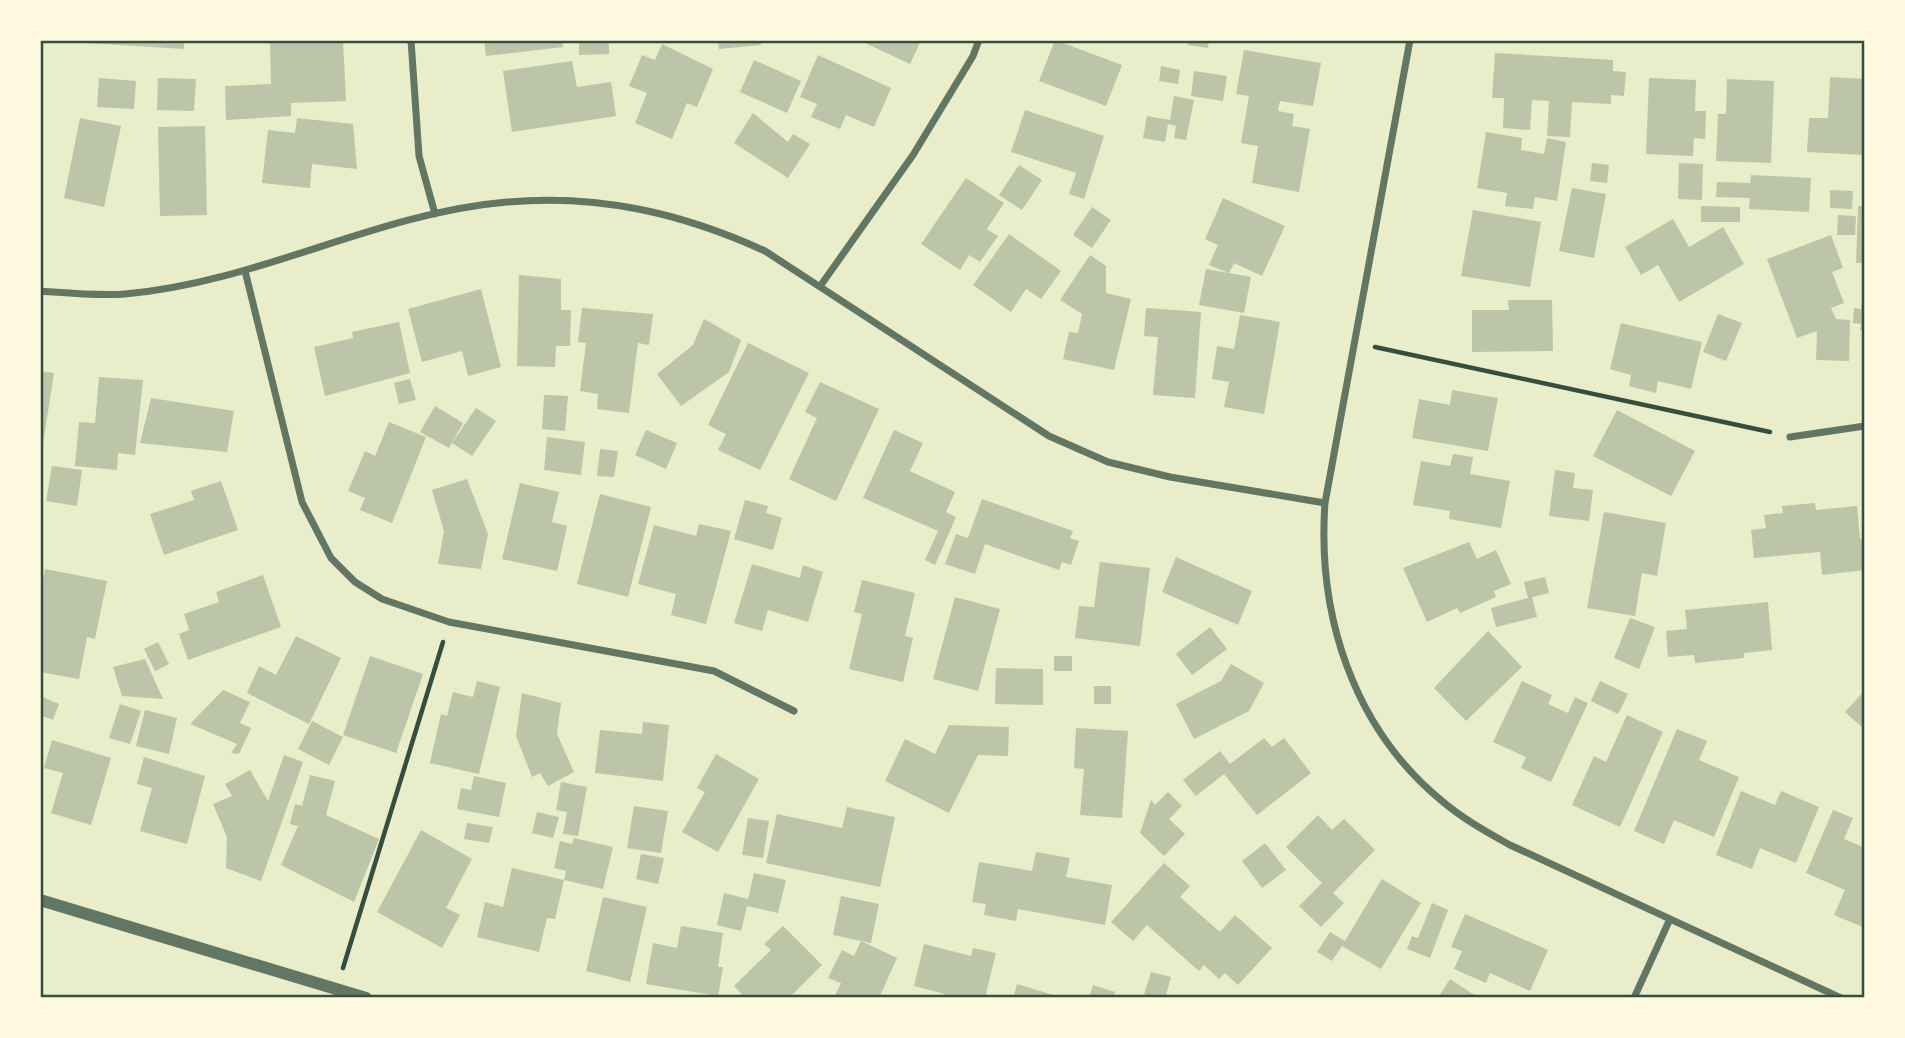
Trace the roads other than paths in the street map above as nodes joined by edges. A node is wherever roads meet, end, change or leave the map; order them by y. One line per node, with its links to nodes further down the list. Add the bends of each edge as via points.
1 (411, 40): 4 (street, via 419,156)
2 (979, 40): 6 (street, via 913,155)
3 (1410, 40): 10 (street)
4 (435, 214): 5 (street); 6 (street, via 505,202 561,199 614,203 718,229)
5 (245, 271): 7 (street, via 124,294); 11 (street, via 292,470 314,531 331,558 355,582 391,603 449,622 714,671)
6 (821, 285): 10 (street, via 1049,436 1108,462)
7 (40, 290)
8 (1865, 426): 9 (street)
9 (1790, 437)
10 (1325, 503): 13 (street, via 1324,573 1340,650 1369,712 1399,755 1441,800 1471,823)
11 (794, 711)
12 (40, 900): 14 (street)
13 (1670, 919): 15 (street); 16 (street)
14 (366, 998)
15 (1634, 998)
16 (1841, 998)

